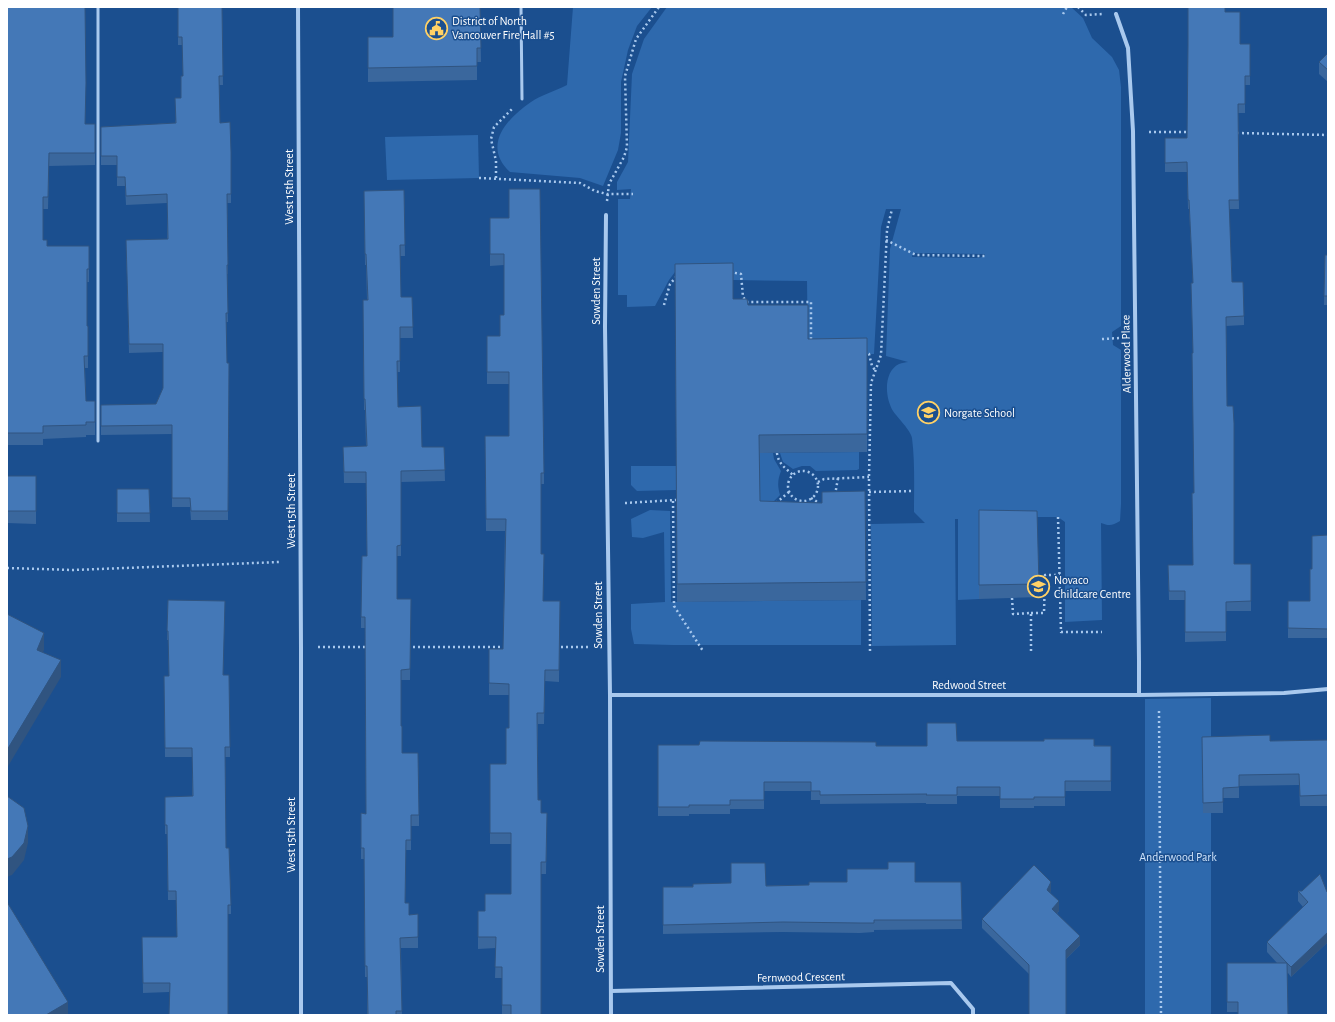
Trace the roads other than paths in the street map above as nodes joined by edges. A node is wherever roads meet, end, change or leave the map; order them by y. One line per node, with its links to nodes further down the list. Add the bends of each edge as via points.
1 (98, 7): 7 (lane)
2 (298, 7): 12 (street, West 15th Street)
3 (521, 7): 5 (lane)
4 (1116, 14): 10 (street, Alderwood Place, via 1128,48 1133,131)
5 (522, 99)
6 (606, 215): 9 (street, Sowden Street)
7 (98, 441)
8 (1328, 689): 10 (street, Redwood Street, via 1284,693)
9 (610, 695): 10 (street, Redwood Street); 11 (street, Sowden Street)
10 (1139, 695)
11 (611, 992): 13 (street, Sowden Street); 14 (street, Fernwood Crescent, via 951,983 974,1009)
12 (301, 1015)
13 (611, 1015)
14 (973, 1015)

